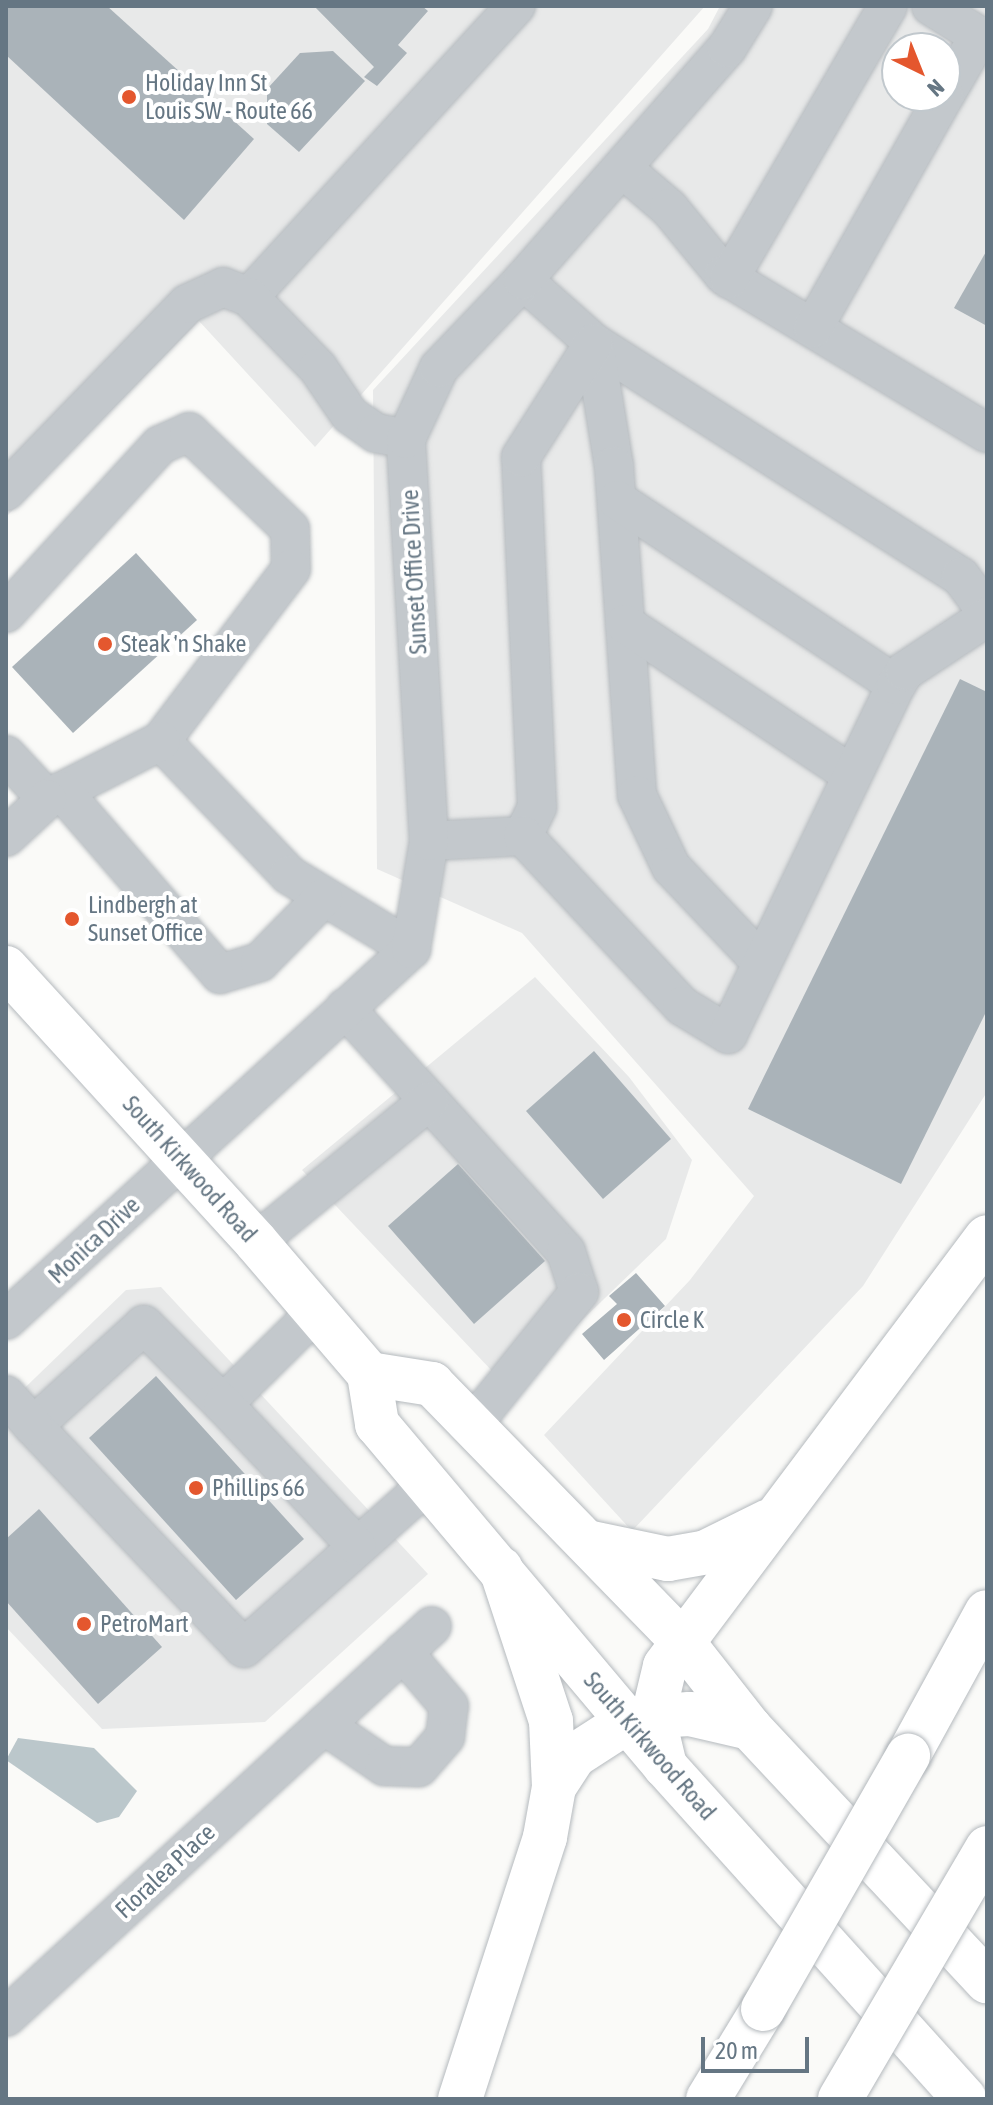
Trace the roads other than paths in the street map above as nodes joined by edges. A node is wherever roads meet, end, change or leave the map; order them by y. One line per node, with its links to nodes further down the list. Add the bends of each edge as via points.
1 (753, 6): 7 (street, Sunset Office Drive, via 727,48)
2 (888, 6): 8 (street)
3 (931, 6): 5 (street, via 979,36)
4 (505, 10): 10 (street)
5 (961, 67)
6 (935, 112): 11 (street)
7 (622, 168): 8 (street, via 669,208); 9 (street, Sunset Office Drive)
8 (729, 279): 11 (street)
9 (523, 280): 12 (street); 14 (street, Sunset Office Drive, via 439,368)
10 (249, 297): 14 (street, via 318,368 350,415 376,433); 15 (street, via 223,287 187,304)
11 (813, 328): 13 (street)
12 (594, 343): 16 (street); 18 (street, via 961,577); 25 (street, via 521,457 537,807)
13 (987, 433)
14 (406, 439): 27 (street, Sunset Office Drive)
15 (6, 491)
16 (617, 500): 19 (street); 20 (street)
17 (6, 613): 21 (street, via 160,445 189,432 290,529 291,569)
18 (987, 615): 20 (street, via 905,671)
19 (625, 624): 23 (street); 30 (street, via 637,795 671,867)
20 (896, 685): 23 (street)
21 (161, 741): 24 (street); 28 (street, via 289,875)
22 (6, 755): 24 (street)
23 (849, 773): 30 (street)
24 (54, 795): 26 (street); 28 (street, via 220,974 260,962)
25 (523, 836): 27 (street); 30 (street, via 682,1006 728,1034)
26 (6, 837)
27 (429, 841): 29 (street, Sunset Office Drive)
28 (323, 898): 29 (street)
29 (411, 949): 32 (street)
30 (761, 962)
31 (6, 968): 34 (main road, South Kirkwood Road)
32 (345, 1008): 33 (street); 34 (street)
33 (429, 1101): 36 (street); 42 (street, via 566,1252 579,1292)
34 (181, 1159): 36 (main road, South Kirkwood Road); 38 (street, Monica Drive)
35 (987, 1237): 45 (main road)
36 (256, 1242): 37 (main road, South Kirkwood Road)
37 (316, 1312): 39 (main road, South Kirkwood Road); 41 (street)
38 (6, 1320)
39 (369, 1374): 42 (main road, via 432,1384); 44 (main road, South Kirkwood Road, via 377,1424)
40 (6, 1395): 43 (street)
41 (223, 1404): 43 (street, via 144,1325); 47 (street)
42 (472, 1425): 46 (main road)
43 (33, 1426): 47 (street, via 244,1648)
44 (428, 1484): 47 (street); 48 (main road, South Kirkwood Road)
45 (782, 1515): 46 (main road, via 706,1552 668,1559); 51 (main road)
46 (587, 1542): 51 (main road)
47 (357, 1546)
48 (501, 1569): 53 (main road, South Kirkwood Road); 56 (main road, via 551,1721)
49 (987, 1612): 61 (main road, bridge)
50 (432, 1626): 52 (street, Floralea Place)
51 (681, 1640): 53 (main road); 55 (main road)
52 (403, 1652): 54 (street, Floralea Place); 54 (street, via 449,1706 445,1737 419,1767 384,1766)
53 (640, 1718): 55 (main road, via 690,1714); 56 (main road, via 574,1756); 63 (main road, South Kirkwood Road, via 665,1766)
54 (324, 1725): 59 (street, Floralea Place)
55 (750, 1728): 58 (main road)
56 (554, 1787): 60 (main road, via 545,1837)
57 (987, 1848): 62 (main road, bridge)
58 (987, 1981)
59 (6, 2017)
60 (460, 2099)
61 (708, 2099)
62 (840, 2099)
63 (965, 2099)

